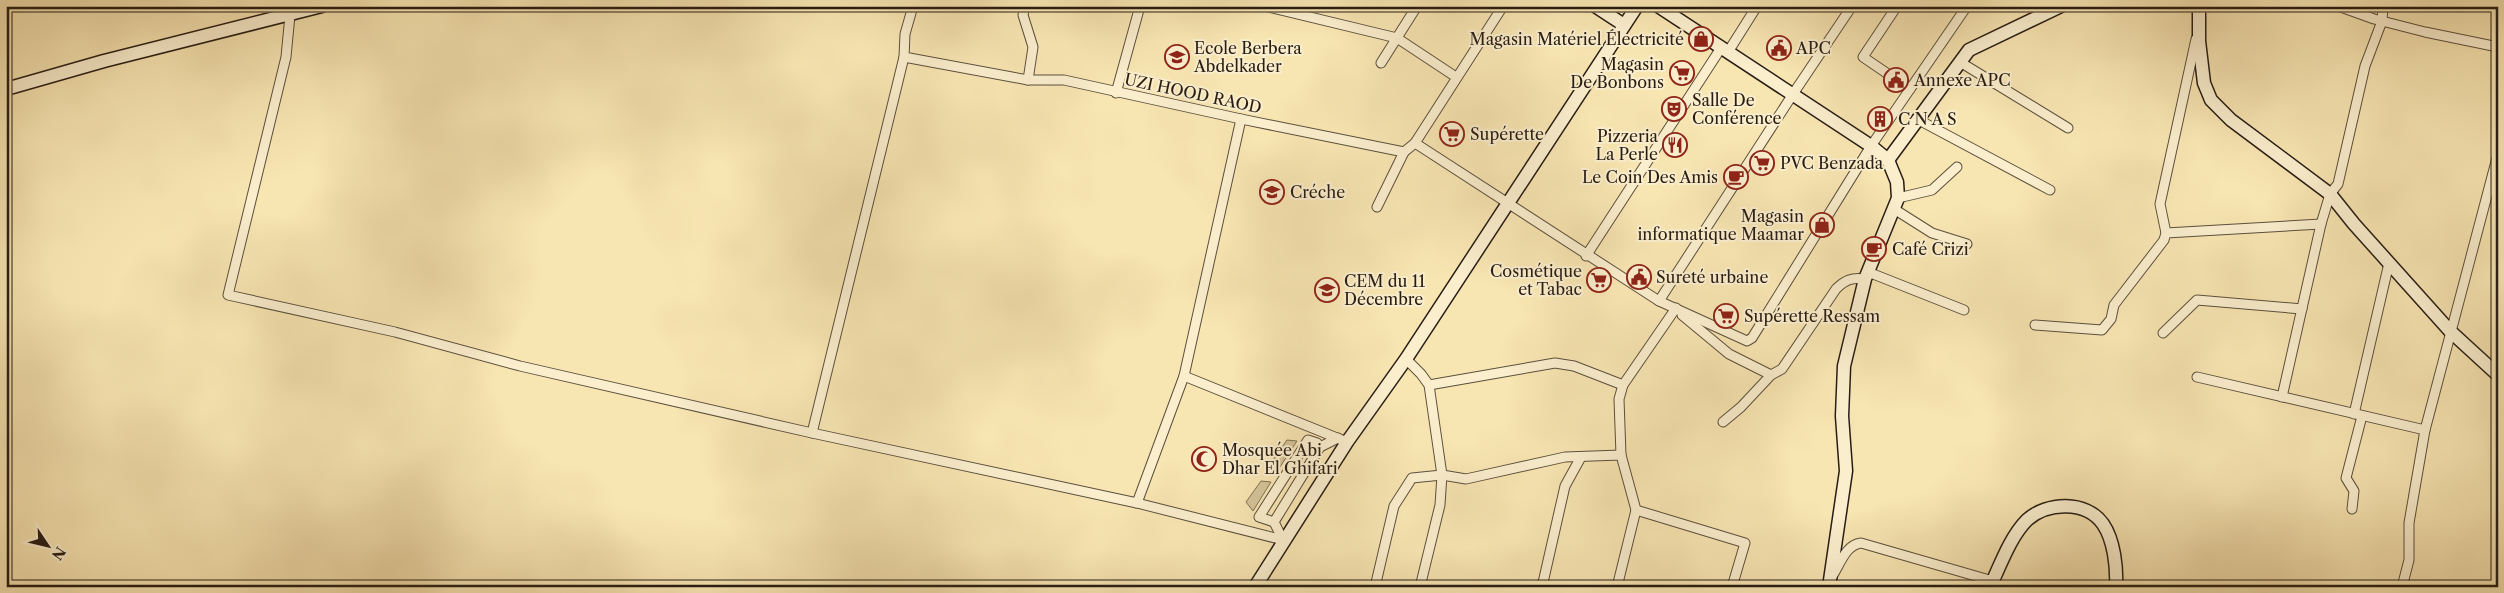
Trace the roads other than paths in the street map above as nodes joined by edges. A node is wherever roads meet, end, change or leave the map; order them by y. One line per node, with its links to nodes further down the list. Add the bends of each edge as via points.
1 (322, 6): 19 (main road)
2 (913, 6): 26 (street, via 905,34)
3 (1025, 6): 30 (street, via 1023,15 1033,47)
4 (1140, 6): 33 (street)
5 (1264, 6): 23 (street)
6 (1417, 6): 23 (street)
7 (1503, 6): 29 (street)
8 (1595, 6): 21 (main road)
9 (1637, 6): 21 (main road)
10 (1658, 6): 25 (main road)
11 (1757, 6): 25 (street)
12 (1852, 6): 34 (street)
13 (1896, 6): 32 (street, via 1863,57)
14 (1966, 6): 32 (street)
15 (2061, 6): 27 (main road, via 1969,50)
16 (2199, 6): 22 (main road)
17 (2338, 6): 20 (street)
18 (2383, 6): 20 (street)
19 (290, 15): 31 (main road); 73 (street, via 286,57 228,295)
20 (2382, 21): 24 (street); 45 (street, via 2365,66 2338,184)
21 (1624, 25): 46 (main road)
22 (2199, 28): 45 (main road, via 2204,84 2211,100 2231,120); 50 (street, via 2160,204)
23 (1397, 38): 28 (street); 29 (street)
24 (2498, 47)
25 (1725, 50): 34 (main road); 52 (street)
26 (904, 57): 30 (street, UZI HOOD RAOD); 73 (street)
27 (1960, 62): 36 (main road); 37 (street)
28 (1381, 63)
29 (1456, 77): 38 (street)
30 (1028, 80): 33 (street, UZI HOOD RAOD, via 1064,80)
31 (6, 88)
32 (1910, 89): 39 (street)
33 (1116, 93): 35 (street, UZI HOOD RAOD)
34 (1792, 94): 39 (main road); 55 (street)
35 (1241, 119): 40 (street, UZI HOOD RAOD); 65 (street)
36 (1917, 119): 42 (main road); 44 (street)
37 (2068, 128)
38 (1415, 143): 40 (street); 46 (street)
39 (1871, 146): 42 (main road); 56 (street, via 1752,338 1747,341)
40 (1404, 152): 48 (street)
41 (2498, 154): 60 (street)
42 (1888, 160): 47 (main road, via 1897,182)
43 (1958, 167): 47 (street, via 1932,190)
44 (2050, 190)
45 (2330, 194): 49 (street); 53 (main road)
46 (1507, 204): 52 (street); 62 (main road)
47 (1896, 204): 51 (street, via 1932,232); 54 (main road)
48 (1377, 207)
49 (2321, 224): 50 (street); 57 (street)
50 (2166, 233): 59 (street, via 2156,252 2114,305 2111,319 2102,330)
51 (1967, 244)
52 (1586, 256): 55 (street)
53 (2389, 263): 60 (main road); 70 (street)
54 (1866, 275): 58 (street); 63 (street, via 1843,282 1836,289 1782,369); 84 (main road, via 1844,366 1842,416 1846,471)
55 (1659, 301): 56 (street)
56 (1676, 308): 63 (street, via 1730,354); 68 (street)
57 (2302, 309): 61 (street, via 2197,300); 69 (street)
58 (1964, 310)
59 (2035, 326)
60 (2450, 330): 64 (main road); 72 (street)
61 (2163, 333)
62 (1406, 359): 67 (street); 74 (main road)
63 (1771, 375): 71 (street)
64 (2498, 375)
65 (1184, 376): 74 (street); 79 (street)
66 (2197, 377): 69 (street)
67 (1429, 385): 68 (street, via 1555,363 1574,366); 78 (street)
68 (1623, 385): 76 (street, via 1619,399)
69 (2282, 397): 70 (street)
70 (2358, 415): 72 (street); 80 (street, via 2346,478 2354,490)
71 (1723, 422)
72 (2425, 430): 93 (street, via 2409,523 2409,560)
73 (812, 433): 79 (street)
74 (1343, 440): 75 (street); 83 (main road)
75 (1320, 447): 82 (street); 82 (street, via 1308,440 1259,517)
76 (1621, 455): 77 (street); 81 (street)
77 (1581, 457): 78 (street, via 1565,457 1466,479); 89 (street, via 1565,486)
78 (1442, 475): 87 (street, via 1412,478 1404,489 1394,506); 88 (street, via 1440,505)
79 (1137, 503): 83 (street)
80 (2352, 509)
81 (1636, 510): 90 (street); 91 (street, via 1745,543)
82 (1274, 522): 83 (street)
83 (1283, 540): 86 (main road)
84 (1830, 583): 85 (street, via 1848,548 1861,543)
85 (1991, 584): 92 (main road, via 2027,520 2046,508 2066,505 2078,507 2102,522 2110,538)
86 (1255, 587)
87 (1375, 587)
88 (1420, 587)
89 (1542, 587)
90 (1617, 587)
91 (1732, 587)
92 (2116, 587)
93 (2402, 587)

